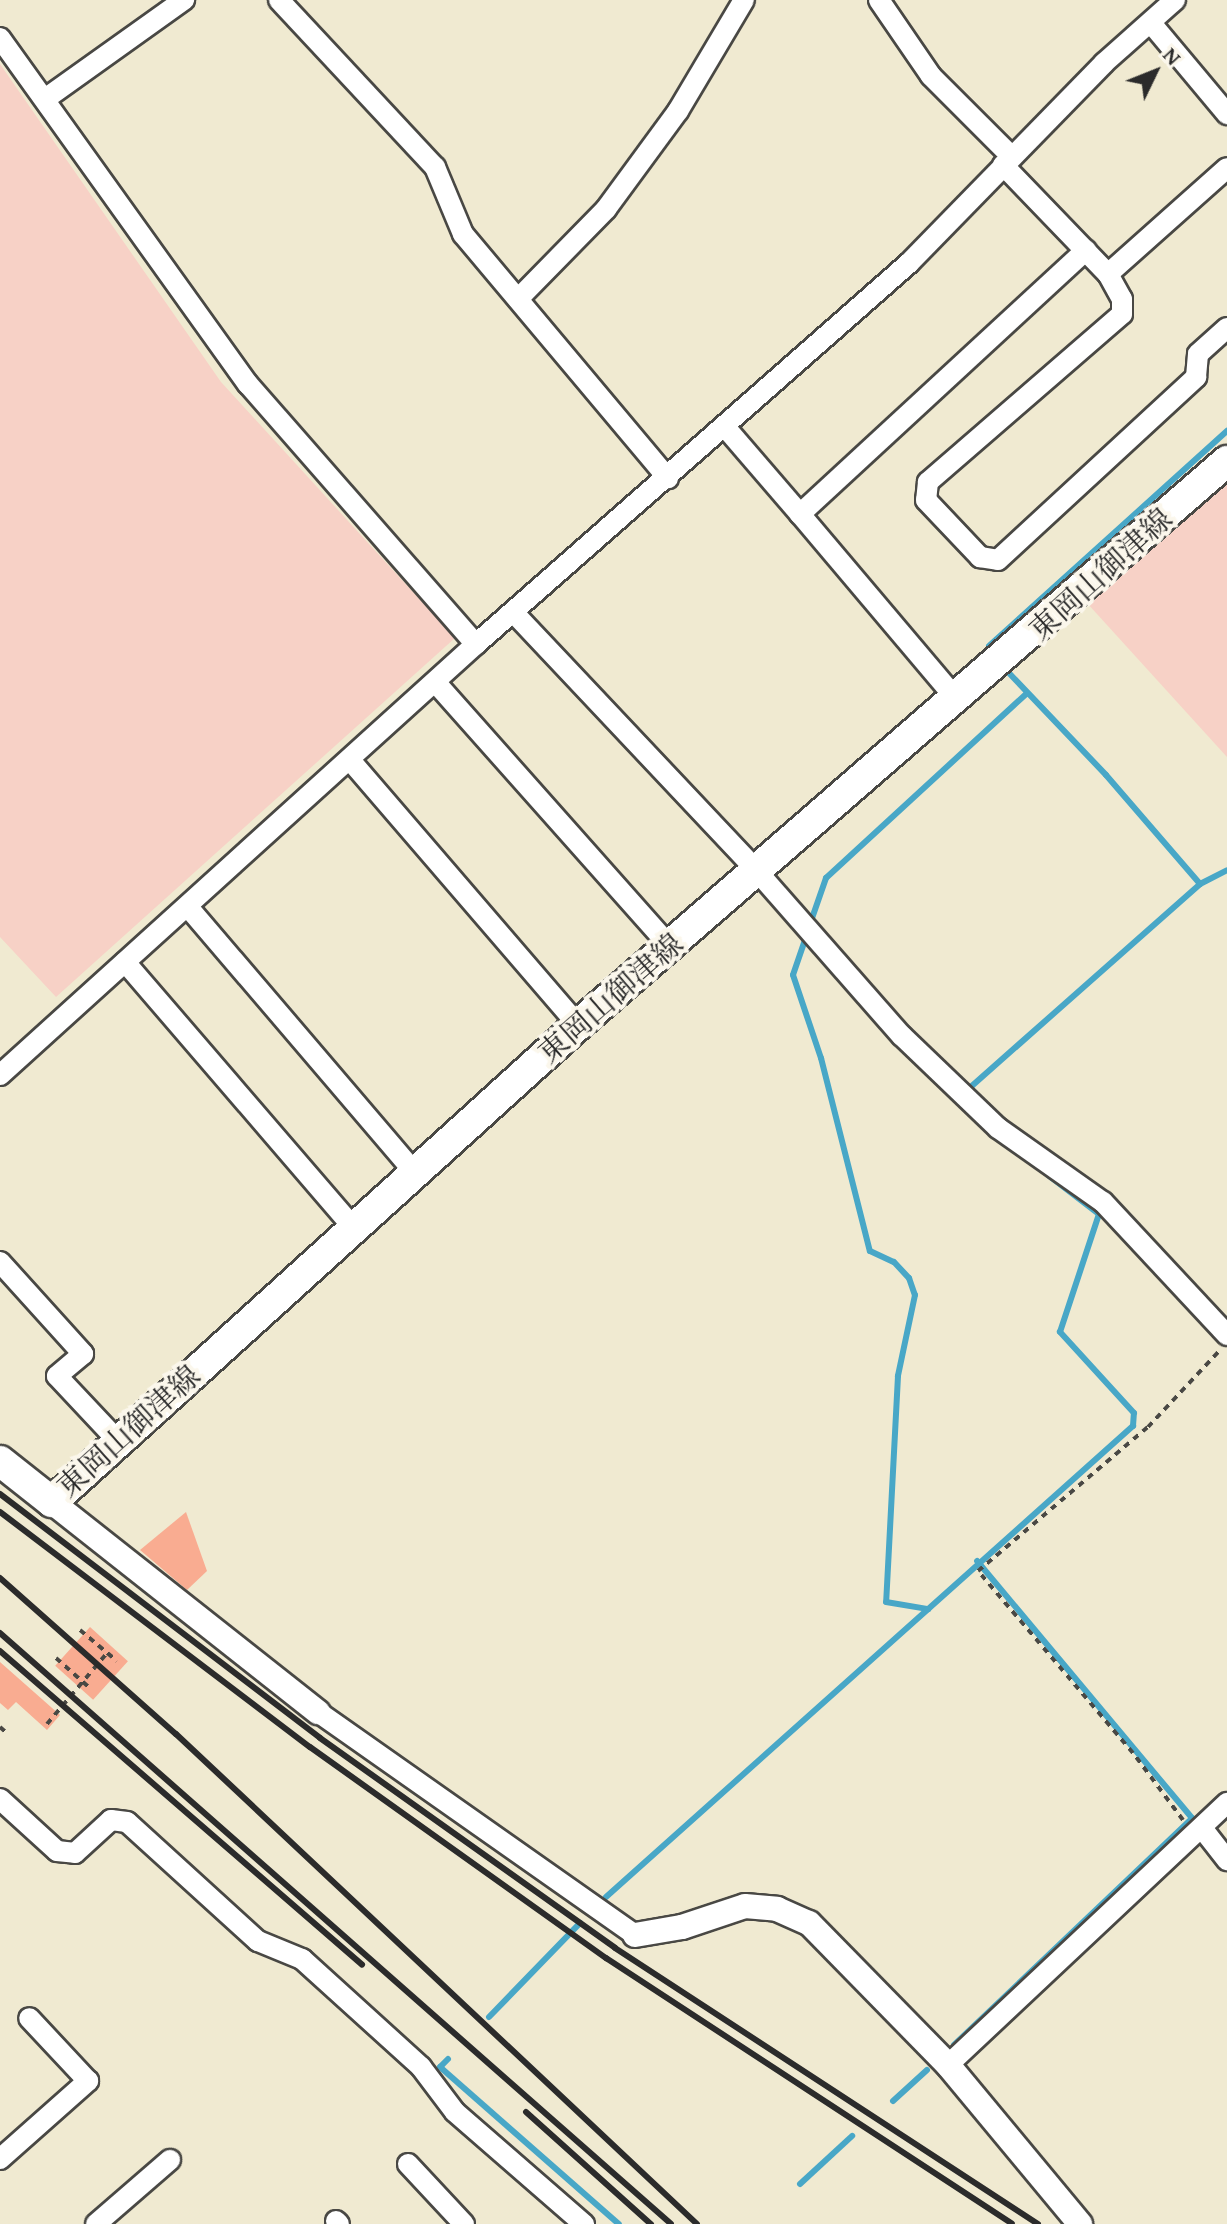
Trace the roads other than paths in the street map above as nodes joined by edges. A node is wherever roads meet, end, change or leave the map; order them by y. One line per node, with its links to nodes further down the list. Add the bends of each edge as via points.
1 (184, 0): 8 (street)
2 (279, 0): 14 (street, via 435,167 463,234)
3 (744, 0): 14 (street, via 678,111 606,209)
4 (879, 0): 10 (street, via 931,76)
5 (1175, 0): 6 (street)
6 (1151, 23): 9 (street); 10 (street)
7 (0, 38): 8 (street)
8 (45, 99): 21 (street, via 248,384)
9 (1227, 114)
10 (1007, 160): 12 (street); 16 (street, via 909,263)
11 (1227, 168): 13 (street)
12 (1086, 250): 13 (street); 19 (street)
13 (1108, 274): 15 (street, via 1122,299 1122,314 928,482 926,500 980,557 998,560 1150,420 1196,377 1198,354)
14 (518, 299): 18 (street, via 594,396)
15 (1227, 328)
16 (726, 428): 18 (street); 19 (street)
17 (1227, 461): 23 (main road, 東岡山御津線)
18 (668, 478): 20 (street)
19 (800, 514): 23 (street)
20 (514, 613): 21 (street); 25 (street)
21 (476, 644): 22 (street)
22 (436, 683): 24 (street); 27 (street)
23 (957, 700): 25 (main road, 東岡山御津線)
24 (350, 760): 26 (street); 29 (street)
25 (756, 870): 27 (main road, 東岡山御津線); 34 (street, via 845,974 964,1098 1103,1202)
26 (188, 907): 28 (street); 31 (street)
27 (669, 945): 29 (main road, 東岡山御津線)
28 (125, 962): 30 (street); 32 (street)
29 (578, 1025): 31 (main road, 東岡山御津線)
30 (3, 1067)
31 (415, 1173): 32 (main road, 東岡山御津線)
32 (354, 1228): 35 (main road, 東岡山御津線)
33 (0, 1262): 35 (street, via 83,1354 57,1376)
34 (1227, 1335)
35 (117, 1440): 37 (main road, 東岡山御津線)
36 (0, 1461): 37 (main road, 東岡山御津線)
37 (52, 1502): 38 (street)
38 (318, 1712): 43 (street)
39 (0, 1799): 51 (street, via 57,1851 75,1853 111,1820 127,1822 258,1941 302,1959 337,1989 421,2067 455,2112)
40 (1227, 1803): 41 (street)
41 (1199, 1832): 42 (street); 45 (street)
42 (1227, 1860)
43 (635, 1935): 45 (street, via 682,1927 730,1907 761,1906 796,1916 828,1939)
44 (29, 2018): 46 (street, via 88,2081)
45 (948, 2065): 52 (street)
46 (4, 2148)
47 (170, 2160): 49 (street)
48 (408, 2164): 50 (street)
49 (96, 2224)
50 (464, 2224)
51 (584, 2224)
52 (1080, 2224)

